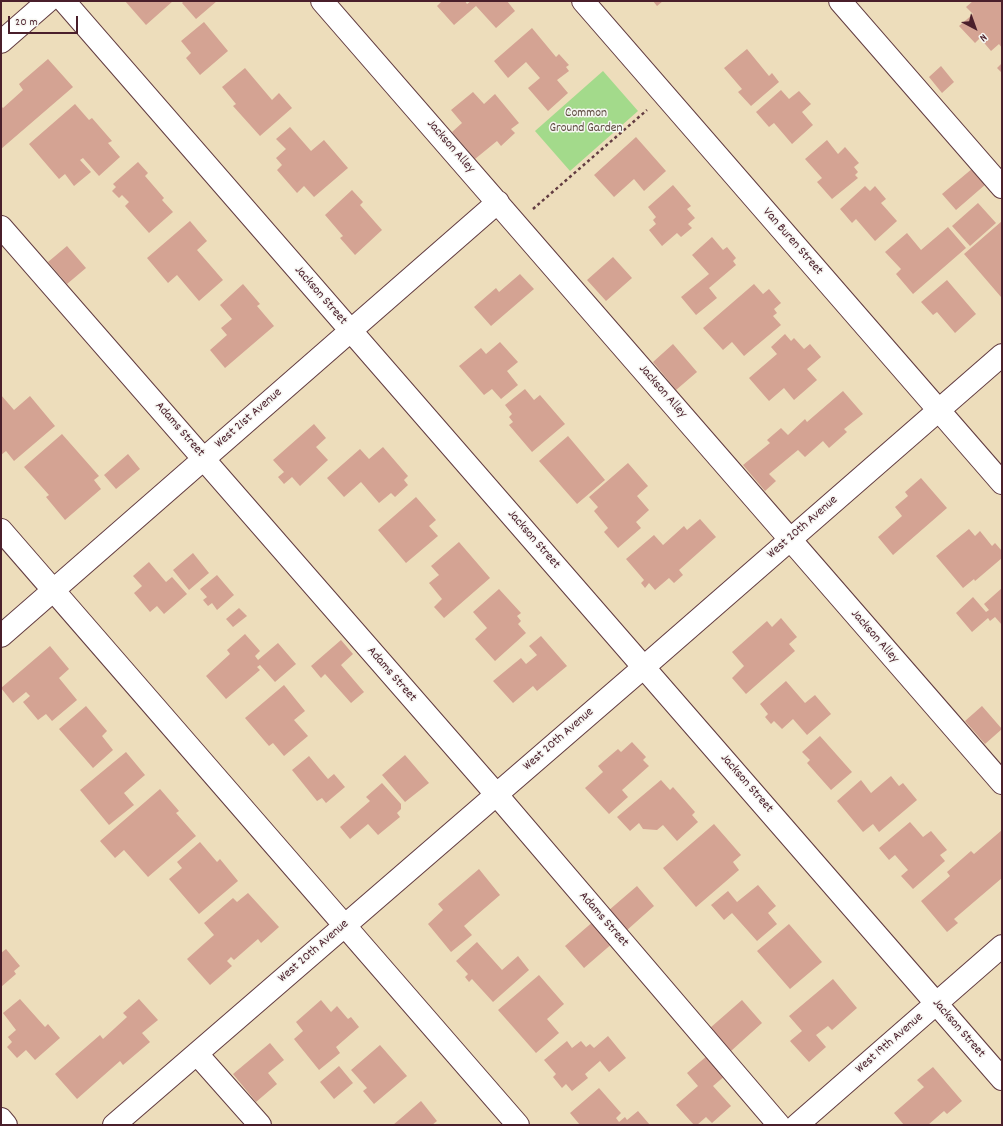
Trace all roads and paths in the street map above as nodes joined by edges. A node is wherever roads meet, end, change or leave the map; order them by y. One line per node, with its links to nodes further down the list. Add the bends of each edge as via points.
1 (48, 1): 6 (street)
2 (64, 1): 12 (street, Jackson Street)
3 (322, 1): 9 (street, Jackson Alley)
4 (583, 1): 7 (street, Van Buren Street)
5 (840, 1): 8 (street)
6 (1, 42)
7 (664, 95): 10 (path); 14 (street, Van Buren Street)
8 (1002, 187)
9 (498, 202): 10 (street, Jackson Alley); 12 (street, West 21st Avenue)
10 (516, 223): 18 (street, Jackson Alley)
11 (1, 227): 15 (street, Adams Street)
12 (351, 331): 15 (street, West 21st Avenue); 21 (street, Jackson Street)
13 (1002, 354): 14 (street, West 20th Avenue)
14 (938, 410): 16 (street, Van Buren Street); 18 (street, West 20th Avenue)
15 (203, 459): 19 (street, West 21st Avenue); 23 (street, Adams Street)
16 (1002, 482)
17 (1, 530): 19 (street)
18 (789, 540): 21 (street, West 20th Avenue); 22 (street, Jackson Alley)
19 (54, 590): 20 (street, West 21st Avenue); 24 (street)
20 (1, 636)
21 (644, 667): 23 (street, West 20th Avenue); 26 (street, Jackson Street)
22 (1002, 783)
23 (496, 794): 24 (street, West 20th Avenue); 34 (street, Adams Street)
24 (344, 925): 27 (street, West 20th Avenue); 33 (street)
25 (1002, 946): 26 (street, West 19th Avenue)
26 (936, 1004): 28 (street, Jackson Street); 35 (street, West 19th Avenue)
27 (197, 1054): 31 (street, West 20th Avenue); 32 (street)
28 (1002, 1079)
29 (1, 1119): 30 (street)
30 (6, 1125)
31 (114, 1125)
32 (260, 1125)
33 (518, 1125)
34 (779, 1125)
35 (797, 1125)

